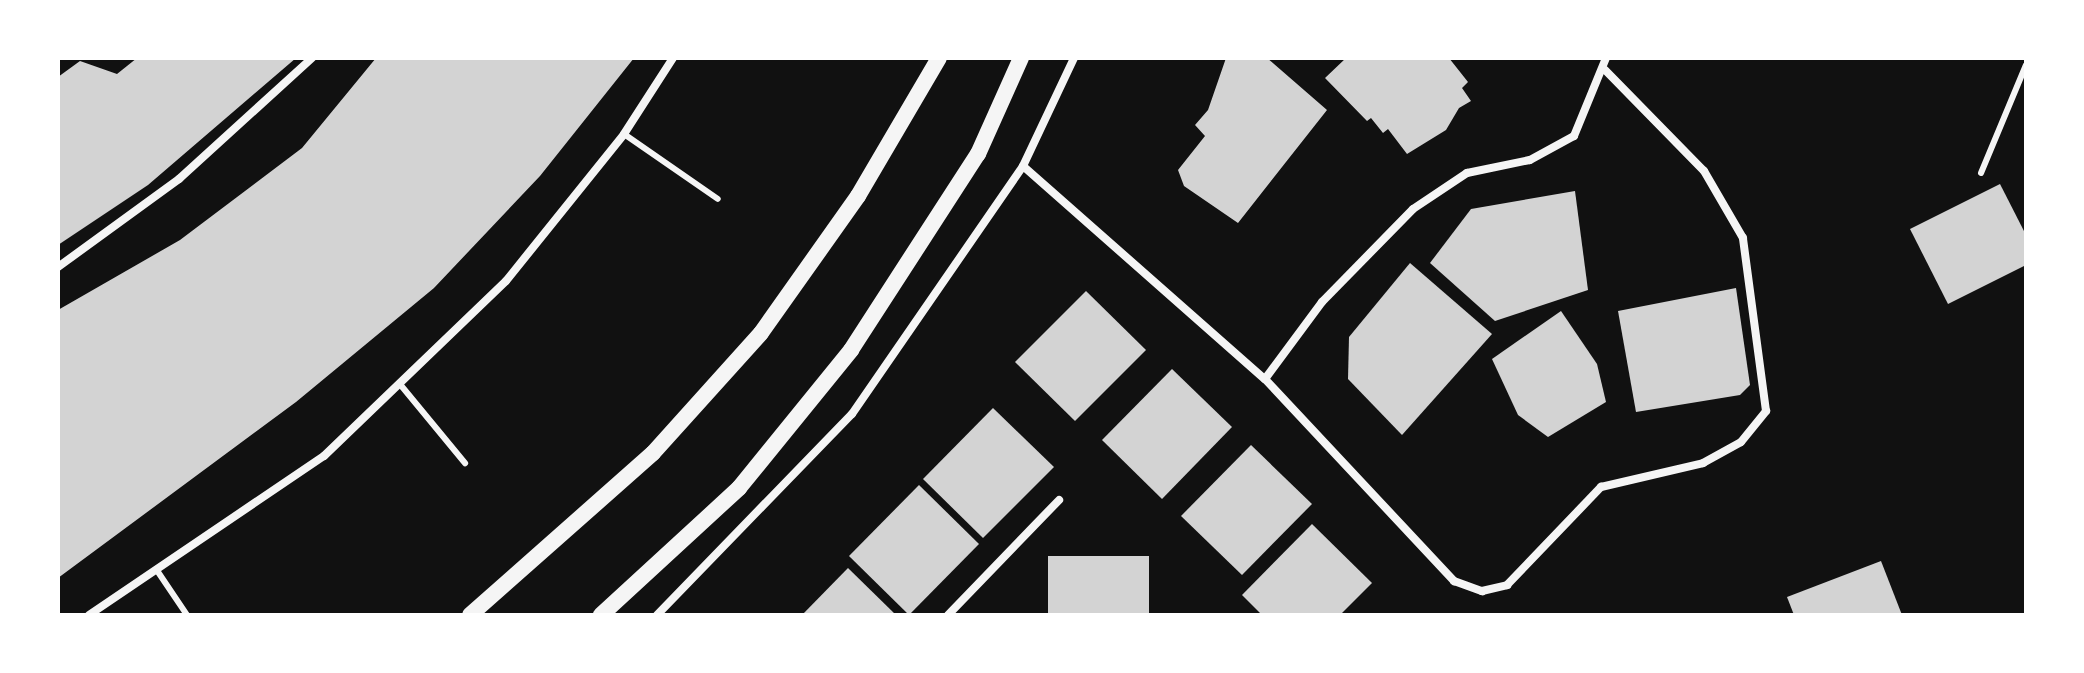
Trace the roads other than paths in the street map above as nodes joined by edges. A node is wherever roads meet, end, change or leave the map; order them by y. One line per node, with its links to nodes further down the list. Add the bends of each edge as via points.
1 (312, 58): 13 (street, via 179,179)
2 (673, 58): 9 (street)
3 (939, 58): 21 (main road, via 858,196 761,333 653,453)
4 (1021, 58): 22 (main road, via 978,154 851,350 739,488)
5 (1074, 58): 10 (street)
6 (1606, 58): 8 (street)
7 (2026, 65): 11 (lane)
8 (1605, 70): 14 (street, via 1574,136 1530,160 1467,173 1413,209 1322,302); 14 (street, via 1704,171 1743,238 1766,411 1741,442 1703,463 1601,487 1507,585 1482,591 1454,581)
9 (624, 134): 12 (lane); 15 (street, via 506,281)
10 (1023, 166): 14 (street); 23 (street, via 852,414)
11 (1981, 173)
12 (718, 199)
13 (58, 267)
14 (1265, 379)
15 (399, 383): 16 (lane); 18 (street, via 324,456)
16 (465, 463)
17 (1059, 500): 24 (street)
18 (156, 569): 19 (street); 20 (lane)
19 (89, 615)
20 (187, 615)
21 (470, 615)
22 (601, 615)
23 (657, 615)
24 (948, 615)

